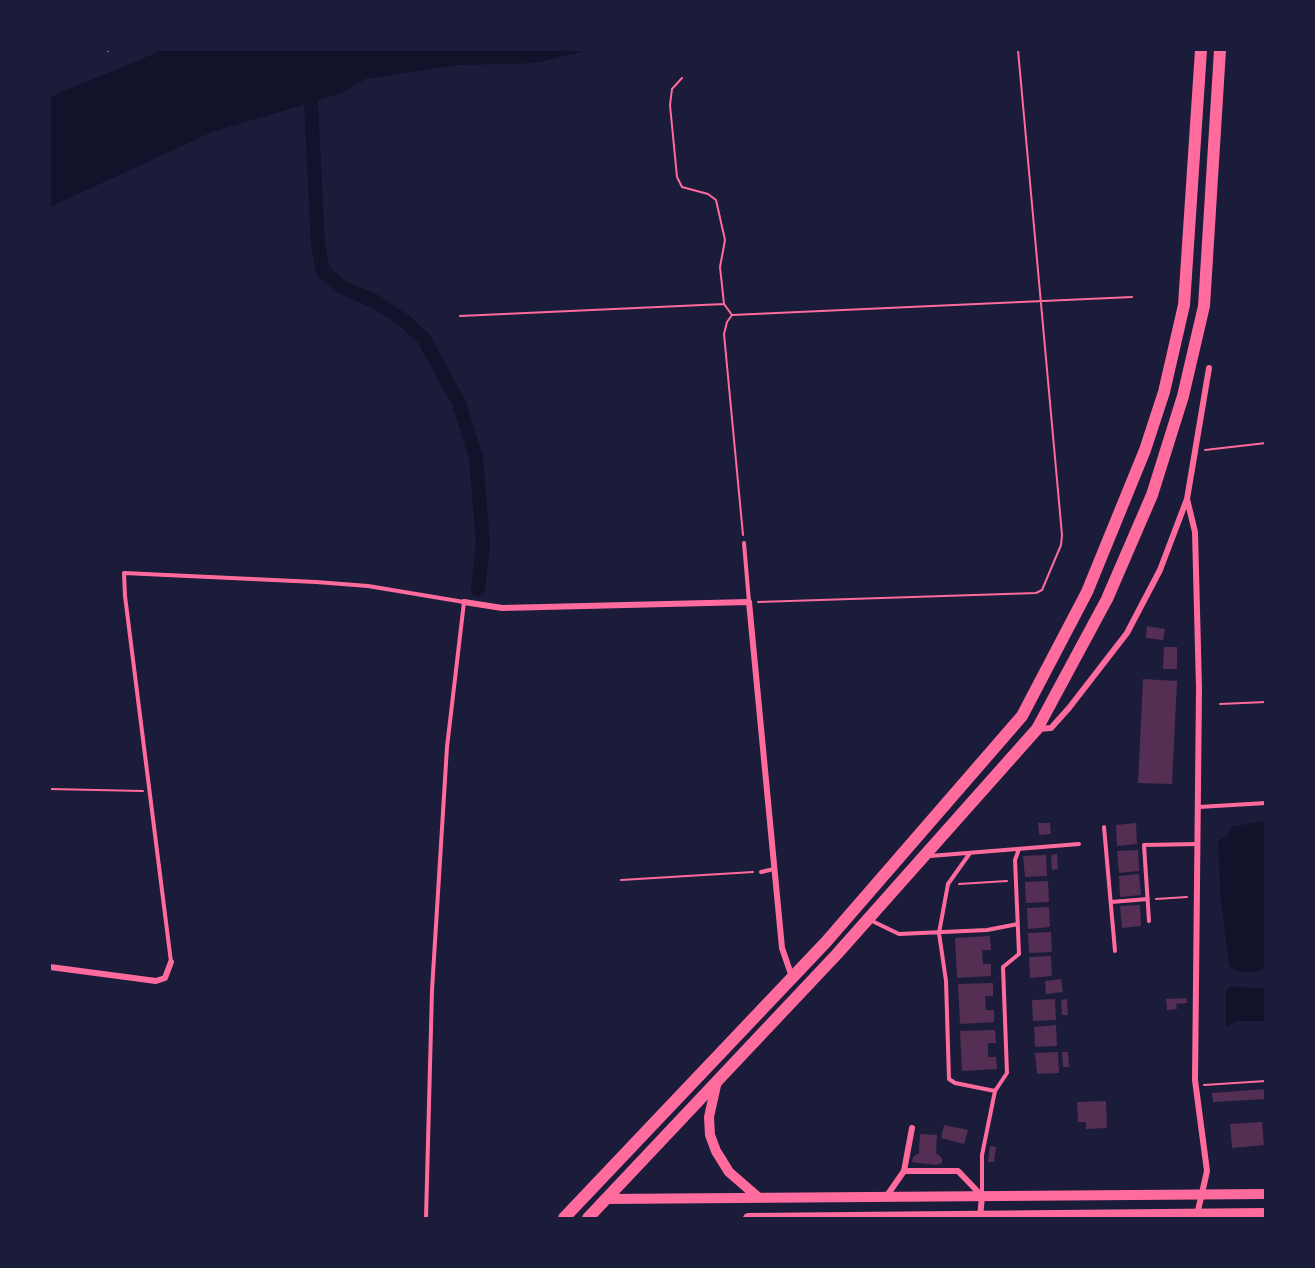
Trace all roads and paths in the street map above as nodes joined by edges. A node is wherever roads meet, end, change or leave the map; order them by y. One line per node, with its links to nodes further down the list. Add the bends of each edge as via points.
1 (1018, 50): 6 (path)
2 (1201, 50): 45 (main road, via 1184,305 1164,392 1087,592 1022,716)
3 (1220, 50): 19 (main road, via 1204,306 1184,396 1152,495 1107,599)
4 (682, 78): 7 (path, via 672,89 670,105 677,177 682,187 716,200 725,240 720,267)
5 (1132, 297): 6 (path)
6 (1041, 303): 8 (path); 16 (path, via 1062,535 1042,590)
7 (724, 304): 8 (path); 9 (path)
8 (732, 315): 14 (path, via 724,334)
9 (460, 316)
10 (1209, 368): 12 (street)
11 (1266, 443): 12 (path)
12 (1197, 451): 13 (street)
13 (1187, 499): 19 (street, via 1160,570 1127,633 1058,721 1051,728); 23 (street, via 1195,532)
14 (744, 543): 16 (lane)
15 (464, 602): 16 (street, via 502,608); 21 (lane, via 316,582 124,573); 62 (lane, via 447,747 434,955)
16 (749, 602): 30 (street)
17 (1266, 702): 18 (path)
18 (1220, 704)
19 (1037, 729): 29 (main road)
20 (50, 789): 21 (path)
21 (149, 791): 43 (lane)
22 (1266, 802): 23 (lane)
23 (1198, 807): 26 (street)
24 (1104, 827): 37 (lane)
25 (1079, 844): 27 (lane)
26 (1198, 844): 35 (street); 36 (lane, via 1144,846)
27 (1019, 849): 28 (lane); 33 (lane)
28 (970, 853): 29 (lane); 34 (lane)
29 (924, 856): 38 (main road)
30 (775, 868): 31 (lane); 45 (street, via 782,948)
31 (762, 872): 32 (path)
32 (621, 880)
33 (1016, 880): 34 (path); 40 (lane)
34 (948, 884): 41 (lane)
35 (1198, 896): 36 (path); 48 (street)
36 (1148, 899): 37 (lane); 39 (lane)
37 (1111, 902): 42 (lane)
38 (868, 919): 41 (lane, via 899,934); 46 (main road)
39 (1149, 921)
40 (1018, 924): 41 (lane); 49 (lane, via 1019,954 1003,967 1007,1073)
41 (939, 933): 49 (lane, via 946,981 949,1079)
42 (1115, 951)
43 (171, 962): 44 (street, via 165,978 156,981)
44 (50, 967)
45 (793, 977): 58 (main road)
46 (717, 1081): 56 (main road, via 709,1117 710,1135 729,1172); 57 (main road)
47 (1266, 1082): 48 (path)
48 (1195, 1085): 53 (street, via 1207,1171)
49 (994, 1091): 54 (lane, via 982,1155)
50 (912, 1128): 51 (street)
51 (904, 1171): 54 (street, via 958,1171); 55 (street)
52 (1266, 1194): 53 (main road)
53 (1202, 1195): 54 (main road); 61 (street)
54 (982, 1196): 55 (main road); 67 (street)
55 (886, 1197): 56 (main road)
56 (759, 1198): 57 (main road)
57 (605, 1199): 58 (main road); 64 (main road)
58 (576, 1206): 63 (main road)
59 (1266, 1213): 61 (main road)
60 (1169, 1216): 61 (main road); 67 (main road)
61 (1197, 1216)
62 (426, 1218)
63 (564, 1218)
64 (588, 1218)
65 (748, 1218): 66 (main road)
66 (854, 1218): 67 (main road)
67 (980, 1218)

